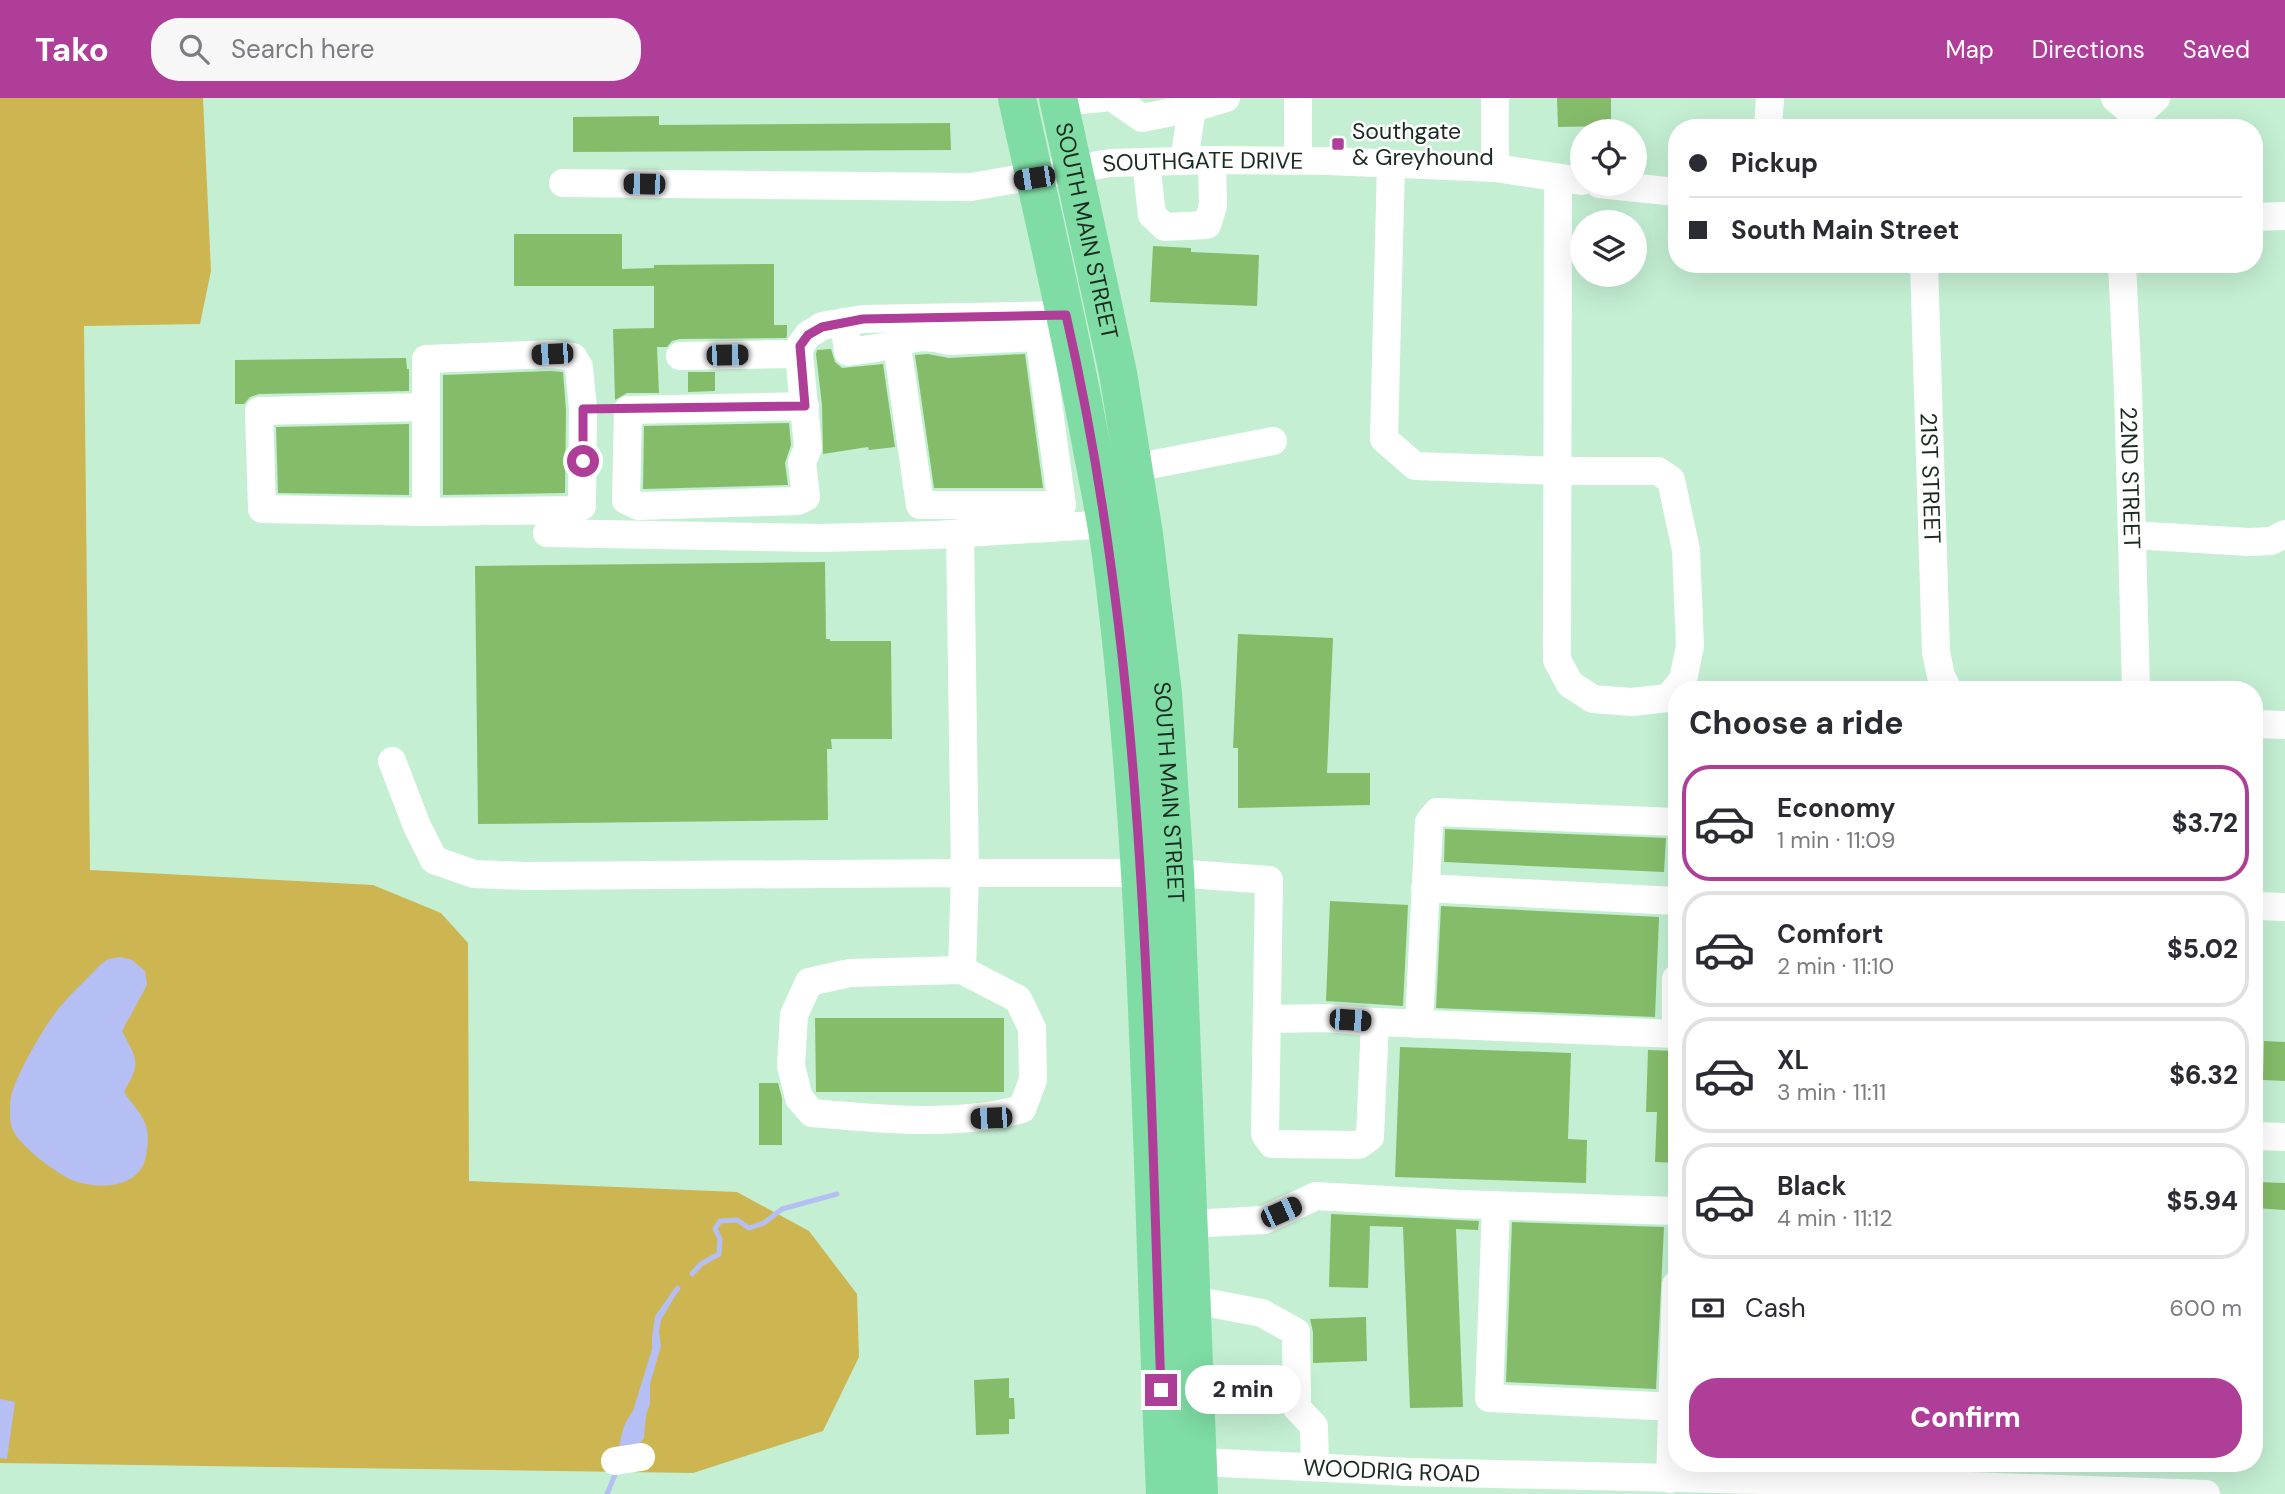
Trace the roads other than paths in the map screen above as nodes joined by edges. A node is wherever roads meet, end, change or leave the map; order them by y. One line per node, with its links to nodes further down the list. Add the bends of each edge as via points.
1 (1017, 98): 20 (highway, SOUTH MAIN STREET)
2 (1102, 98): 9 (street)
3 (1113, 98): 10 (street, via 1142,118)
4 (1226, 98): 10 (street)
5 (1298, 98): 15 (street)
6 (1494, 98): 18 (street)
7 (1770, 98): 12 (street)
8 (2115, 98): 11 (street)
9 (1058, 100): 19 (highway, SOUTH MAIN STREET)
10 (1191, 103): 14 (street)
11 (2142, 114)
12 (1769, 119)
13 (1212, 160): 14 (street, SOUTHGATE DRIVE); 15 (street, SOUTHGATE DRIVE); 16 (street, via 1213,206 1207,225 1165,227 1152,215)
14 (1184, 161): 16 (street, SOUTHGATE DRIVE)
15 (1298, 161): 17 (street, SOUTHGATE DRIVE)
16 (1146, 162): 19 (street, SOUTHGATE DRIVE)
17 (1391, 164): 18 (street, SOUTHGATE DRIVE); 40 (street, via 1384,439 1415,466)
18 (1496, 168): 21 (street, SOUTHGATE DRIVE)
19 (1073, 169): 20 (street, SOUTHGATE DRIVE); 39 (highway, SOUTH MAIN STREET)
20 (1034, 178): 22 (street, SOUTHGATE DRIVE, via 971,187); 29 (highway, SOUTH MAIN STREET)
21 (1570, 179): 40 (street)
22 (563, 183)
23 (1647, 189): 24 (street)
24 (1668, 191)
25 (2285, 216): 26 (street)
26 (2263, 217)
27 (1924, 273): 48 (street, 21ST STREET, via 1936,652)
28 (2122, 273): 46 (street, 22ND STREET)
29 (1066, 315): 30 (street); 42 (highway, SOUTH MAIN STREET)
30 (844, 322): 31 (street, via 848,352); 32 (street, via 808,335)
31 (897, 345): 31 (street, via 920,505 1062,505 1039,337 948,341 936,337 905,339)
32 (799, 354): 33 (street); 34 (street)
33 (680, 356)
34 (805, 406): 37 (street); 37 (street, via 808,448 802,462 806,497 798,501 638,506 626,500)
35 (425, 407): 36 (street, via 426,359 552,354 573,358 579,366); 41 (street); 41 (street, via 259,411 262,509)
36 (583, 409): 37 (street); 41 (street, via 582,506 574,510)
37 (628, 410)
38 (1273, 441): 39 (street)
39 (1134, 468): 42 (highway, SOUTH MAIN STREET)
40 (1558, 471): 47 (street, via 1658,471 1671,480 1686,550 1690,646); 50 (street, via 1557,660 1570,684 1592,699 1632,702)
41 (426, 512)
42 (1124, 523): 44 (street); 56 (highway, SOUTH MAIN STREET, via 1128,696)
43 (547, 533): 44 (street, via 820,538)
44 (960, 533): 55 (street)
45 (2285, 534): 46 (street, via 2271,541 2249,542)
46 (2132, 535): 49 (street, 22ND STREET)
47 (1682, 681)
48 (1944, 681)
49 (2136, 681)
50 (1668, 698)
51 (2263, 724): 52 (street)
52 (2285, 725)
53 (392, 761): 55 (street, via 434,860 474,874)
54 (1668, 822): 57 (street, via 1437,812 1429,822)
55 (965, 873): 56 (street); 61 (street)
56 (1157, 874): 62 (street, via 1269,880); 70 (highway, SOUTH MAIN STREET); 76 (highway, SOUTH MAIN STREET, via 1147,993)
57 (1426, 888): 58 (street); 64 (street)
58 (1668, 901)
59 (2263, 906): 60 (street)
60 (2285, 907)
61 (962, 970): 61 (street, via 850,973 809,982 794,1015 790,1066 799,1098 813,1113 912,1121 991,1118 1022,1110 1033,1080 1032,1028 1018,999)
62 (1266, 1019): 63 (street); 63 (street, via 1265,1135 1272,1144 1359,1145 1370,1137)
63 (1375, 1022): 64 (street)
64 (1419, 1024): 65 (street)
65 (1668, 1034)
66 (2263, 1136): 67 (street)
67 (2285, 1137)
68 (1496, 1205): 69 (street); 70 (street, via 1315,1196 1264,1220); 74 (street, via 1489,1398)
69 (1668, 1211)
70 (1190, 1224): 71 (highway, SOUTH MAIN STREET)
71 (1193, 1300): 72 (street, via 1262,1313 1296,1332); 73 (highway, SOUTH MAIN STREET)
72 (1297, 1390): 73 (street); 75 (street, via 1297,1408 1314,1426)
73 (1196, 1393): 76 (highway, SOUTH MAIN STREET)
74 (1668, 1407)
75 (1315, 1467): 76 (street, WOODRIG ROAD); 78 (street, WOODRIG ROAD)
76 (1172, 1468)
77 (1670, 1472): 78 (street)
78 (1670, 1479): 79 (street, WOODRIG ROAD)
79 (1862, 1480): 80 (street, WOODRIG ROAD)
80 (2206, 1494)

